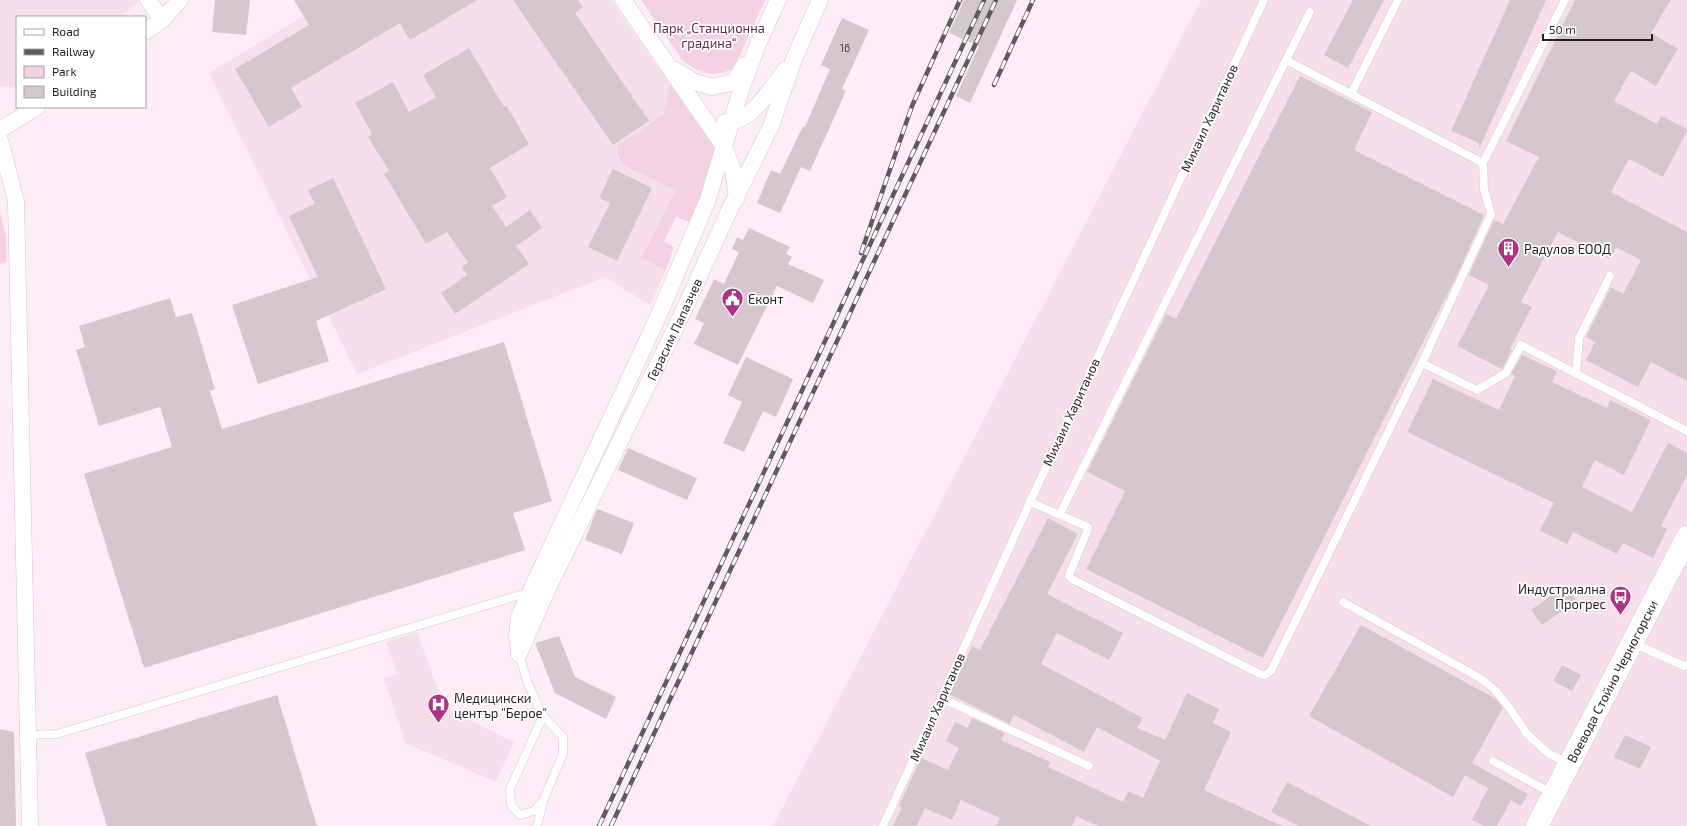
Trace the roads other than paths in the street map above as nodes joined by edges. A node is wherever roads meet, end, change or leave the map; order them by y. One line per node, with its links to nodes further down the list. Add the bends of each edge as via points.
1 (148, 0): 10 (street)
2 (180, 0): 10 (street)
3 (623, 0): 15 (street)
4 (778, 0): 12 (street, Герасим Папазчев)
5 (820, 0): 13 (street, Герасим Папазчев)
6 (1264, 0): 31 (lane, Михаил Хаританов)
7 (1398, 0): 16 (lane)
8 (1565, 0): 23 (lane)
9 (1310, 12): 14 (lane)
10 (162, 20): 11 (street)
11 (146, 31)
12 (758, 44): 15 (street, via 734,82 712,87 695,82); 19 (street, Герасим Папазчев)
13 (794, 59): 19 (street, via 750,112); 24 (street, Герасим Папазчев, via 771,126)
14 (1286, 60): 16 (lane); 32 (lane)
15 (669, 66): 18 (street)
16 (1351, 94): 23 (lane)
17 (35, 108): 20 (street)
18 (705, 118): 19 (street); 22 (street)
19 (731, 122): 22 (street, Герасим Папазчев)
20 (0, 130)
21 (0, 140): 42 (street, via 16,201)
22 (724, 147): 24 (street, via 733,170); 26 (street, Герасим Папазчев, via 706,202)
23 (1484, 163): 28 (lane, via 1484,189 1491,214)
24 (737, 197): 27 (street, Герасим Папазчев)
25 (1610, 276): 29 (lane, via 1579,338)
26 (657, 319): 27 (street); 35 (street, Герасим Папазчев)
27 (677, 325): 34 (street, Герасим Папазчев)
28 (1422, 363): 29 (lane, via 1477,390 1506,373 1521,345); 32 (lane, via 1271,671 1265,675 1072,579 1069,576 1070,572 1088,527)
29 (1576, 374): 30 (lane)
30 (1687, 431)
31 (1030, 502): 32 (lane); 40 (lane, Михаил Хаританов)
32 (1060, 514)
33 (1687, 537): 37 (street, Воевода Стойно Черногорски)
34 (548, 588): 35 (lane); 38 (street, Герасим Папазчев)
35 (531, 592): 38 (street, Герасим Папазчев, via 519,616); 42 (lane, via 57,734)
36 (1343, 602): 44 (lane, via 1480,678 1495,690 1527,734 1549,754)
37 (1632, 643): 39 (lane, via 1684,666); 44 (street, Воевода Стойно Черногорски)
38 (519, 654): 41 (lane, Герасим Папазчев, via 528,684)
39 (1687, 665)
40 (942, 698): 45 (lane); 50 (lane, Михаил Хаританов)
41 (543, 716): 47 (lane, Герасим Папазчев, via 563,737 563,754); 47 (lane, Герасим Папазчев, via 510,789 511,805 520,815 534,811)
42 (28, 735): 48 (street)
43 (1493, 761): 46 (lane)
44 (1569, 763): 46 (street, Воевода Стойно Черногорски)
45 (1089, 766)
46 (1553, 794): 51 (street, Воевода Стойно Черногорски)
47 (543, 801): 49 (lane, Герасим Папазчев)
48 (30, 826)
49 (537, 826)
50 (883, 826)
51 (1537, 826)

